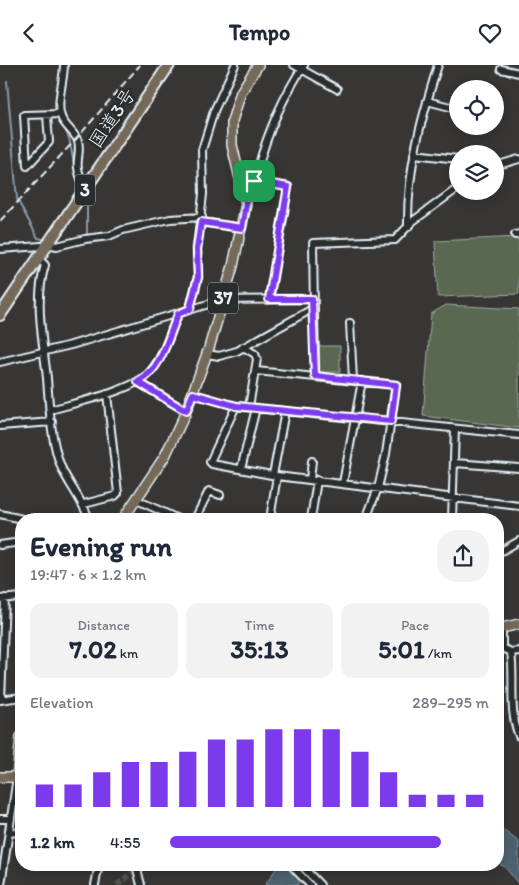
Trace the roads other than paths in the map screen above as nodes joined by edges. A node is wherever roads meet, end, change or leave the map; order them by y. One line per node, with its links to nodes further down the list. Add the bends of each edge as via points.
1 (64, 65): 14 (street)
2 (163, 65): 21 (highway, 国道3号 / 3)
3 (169, 65): 27 (highway, 国道3号 / 3)
4 (235, 65): 24 (street, via 214,111 202,149)
5 (258, 65): 23 (main road, 37, via 241,92 232,121 232,145)
6 (294, 65): 8 (street)
7 (438, 65): 12 (street)
8 (302, 67): 11 (street); 20 (street, via 280,105)
9 (501, 69): 10 (street)
10 (519, 73)
11 (337, 89)
12 (427, 101): 13 (street); 16 (street)
13 (449, 107)
14 (58, 114): 15 (street); 21 (street, via 77,138 76,163)
15 (47, 115): 15 (street, via 24,115 27,166 49,142)
16 (414, 154): 17 (street); 25 (street, via 407,205)
17 (449, 158)
18 (519, 159): 19 (street)
19 (504, 163)
20 (254, 181): 23 (street, via 250,193); 30 (street, via 288,187)
21 (83, 182): 27 (highway, 国道3号 / 3)
22 (449, 194): 25 (street)
23 (245, 196): 26 (main road, 37)
24 (201, 219): 26 (street); 27 (street, via 170,219 109,236 57,246); 34 (street, via 198,277)
25 (408, 227): 31 (street, via 395,239 313,243)
26 (242, 228): 32 (main road, 37)
27 (44, 245): 28 (street); 29 (highway, 国道3号 / 3); 33 (highway, 国道3号 / 3)
28 (0, 249)
29 (38, 258): 37 (highway, 国道3号 / 3); 40 (street, via 45,265 40,318)
30 (269, 299): 31 (street); 32 (street)
31 (312, 299): 35 (street)
32 (222, 300): 34 (street); 41 (main road, 37)
33 (0, 306)
34 (190, 309): 36 (street)
35 (312, 309): 39 (street); 44 (street)
36 (178, 314): 40 (street); 47 (street, via 164,350 151,372)
37 (0, 315)
38 (350, 323): 45 (street)
39 (244, 347): 41 (street, via 219,356); 43 (street, via 255,354)
40 (43, 352): 42 (street); 52 (street)
41 (207, 354): 49 (main road, 37)
42 (0, 362)
43 (256, 371): 44 (street); 51 (street)
44 (315, 376): 45 (street)
45 (353, 380): 46 (street)
46 (362, 381): 55 (street); 56 (street, via 396,385)
47 (138, 382): 48 (street); 53 (street)
48 (107, 394): 52 (street); 72 (street, via 118,493)
49 (193, 394): 50 (street); 53 (main road, 37)
50 (236, 406): 51 (street); 64 (street, via 210,462)
51 (253, 408): 54 (street); 64 (street)
52 (50, 410): 57 (street)
53 (186, 411): 71 (main road, 37, via 165,456)
54 (285, 411): 55 (street); 65 (street)
55 (354, 418): 56 (street); 67 (street)
56 (391, 421): 59 (street); 68 (street)
57 (52, 422): 58 (street); 72 (street, via 61,468)
58 (0, 426)
59 (455, 429): 60 (street); 62 (street)
60 (519, 435)
61 (312, 461): 66 (street)
62 (455, 463): 63 (street); 70 (street)
63 (519, 468)
64 (241, 469): 65 (street)
65 (275, 476): 66 (street); 78 (street)
66 (313, 480): 67 (street); 79 (street)
67 (342, 483): 68 (street)
68 (378, 488): 70 (street); 80 (street)
69 (220, 495): 77 (street, via 209,491)
70 (452, 498): 73 (street); 81 (street)
71 (137, 500): 75 (main road, 37); 76 (street)
72 (84, 504): 74 (street)
73 (519, 505)
74 (86, 513)
75 (127, 513)
76 (165, 513)
77 (198, 513)
78 (271, 513)
79 (311, 513)
80 (368, 513)
81 (452, 513)
82 (0, 514): 83 (street)
83 (15, 517)
84 (519, 541): 87 (street)
85 (15, 543): 86 (street)
86 (0, 545)
87 (504, 550)
88 (15, 597): 89 (street)
89 (2, 598): 96 (street)
90 (519, 624): 91 (main road)
91 (504, 626)
92 (504, 649): 94 (street)
93 (519, 651): 94 (street)
94 (511, 652): 97 (street, via 513,722)
95 (15, 698): 96 (street)
96 (0, 700)
97 (519, 736)
98 (0, 777): 99 (main road)
99 (15, 777)
100 (15, 798): 101 (street)
101 (14, 803): 103 (street)
102 (0, 819): 103 (street)
103 (11, 819): 104 (street)
104 (10, 832): 105 (street); 110 (street)
105 (15, 832)
106 (98, 871): 111 (street)
107 (138, 871): 112 (street)
108 (297, 871): 113 (street)
109 (307, 871): 114 (street)
110 (0, 885)
111 (95, 885)
112 (141, 885)
113 (310, 885)
114 (320, 885)

